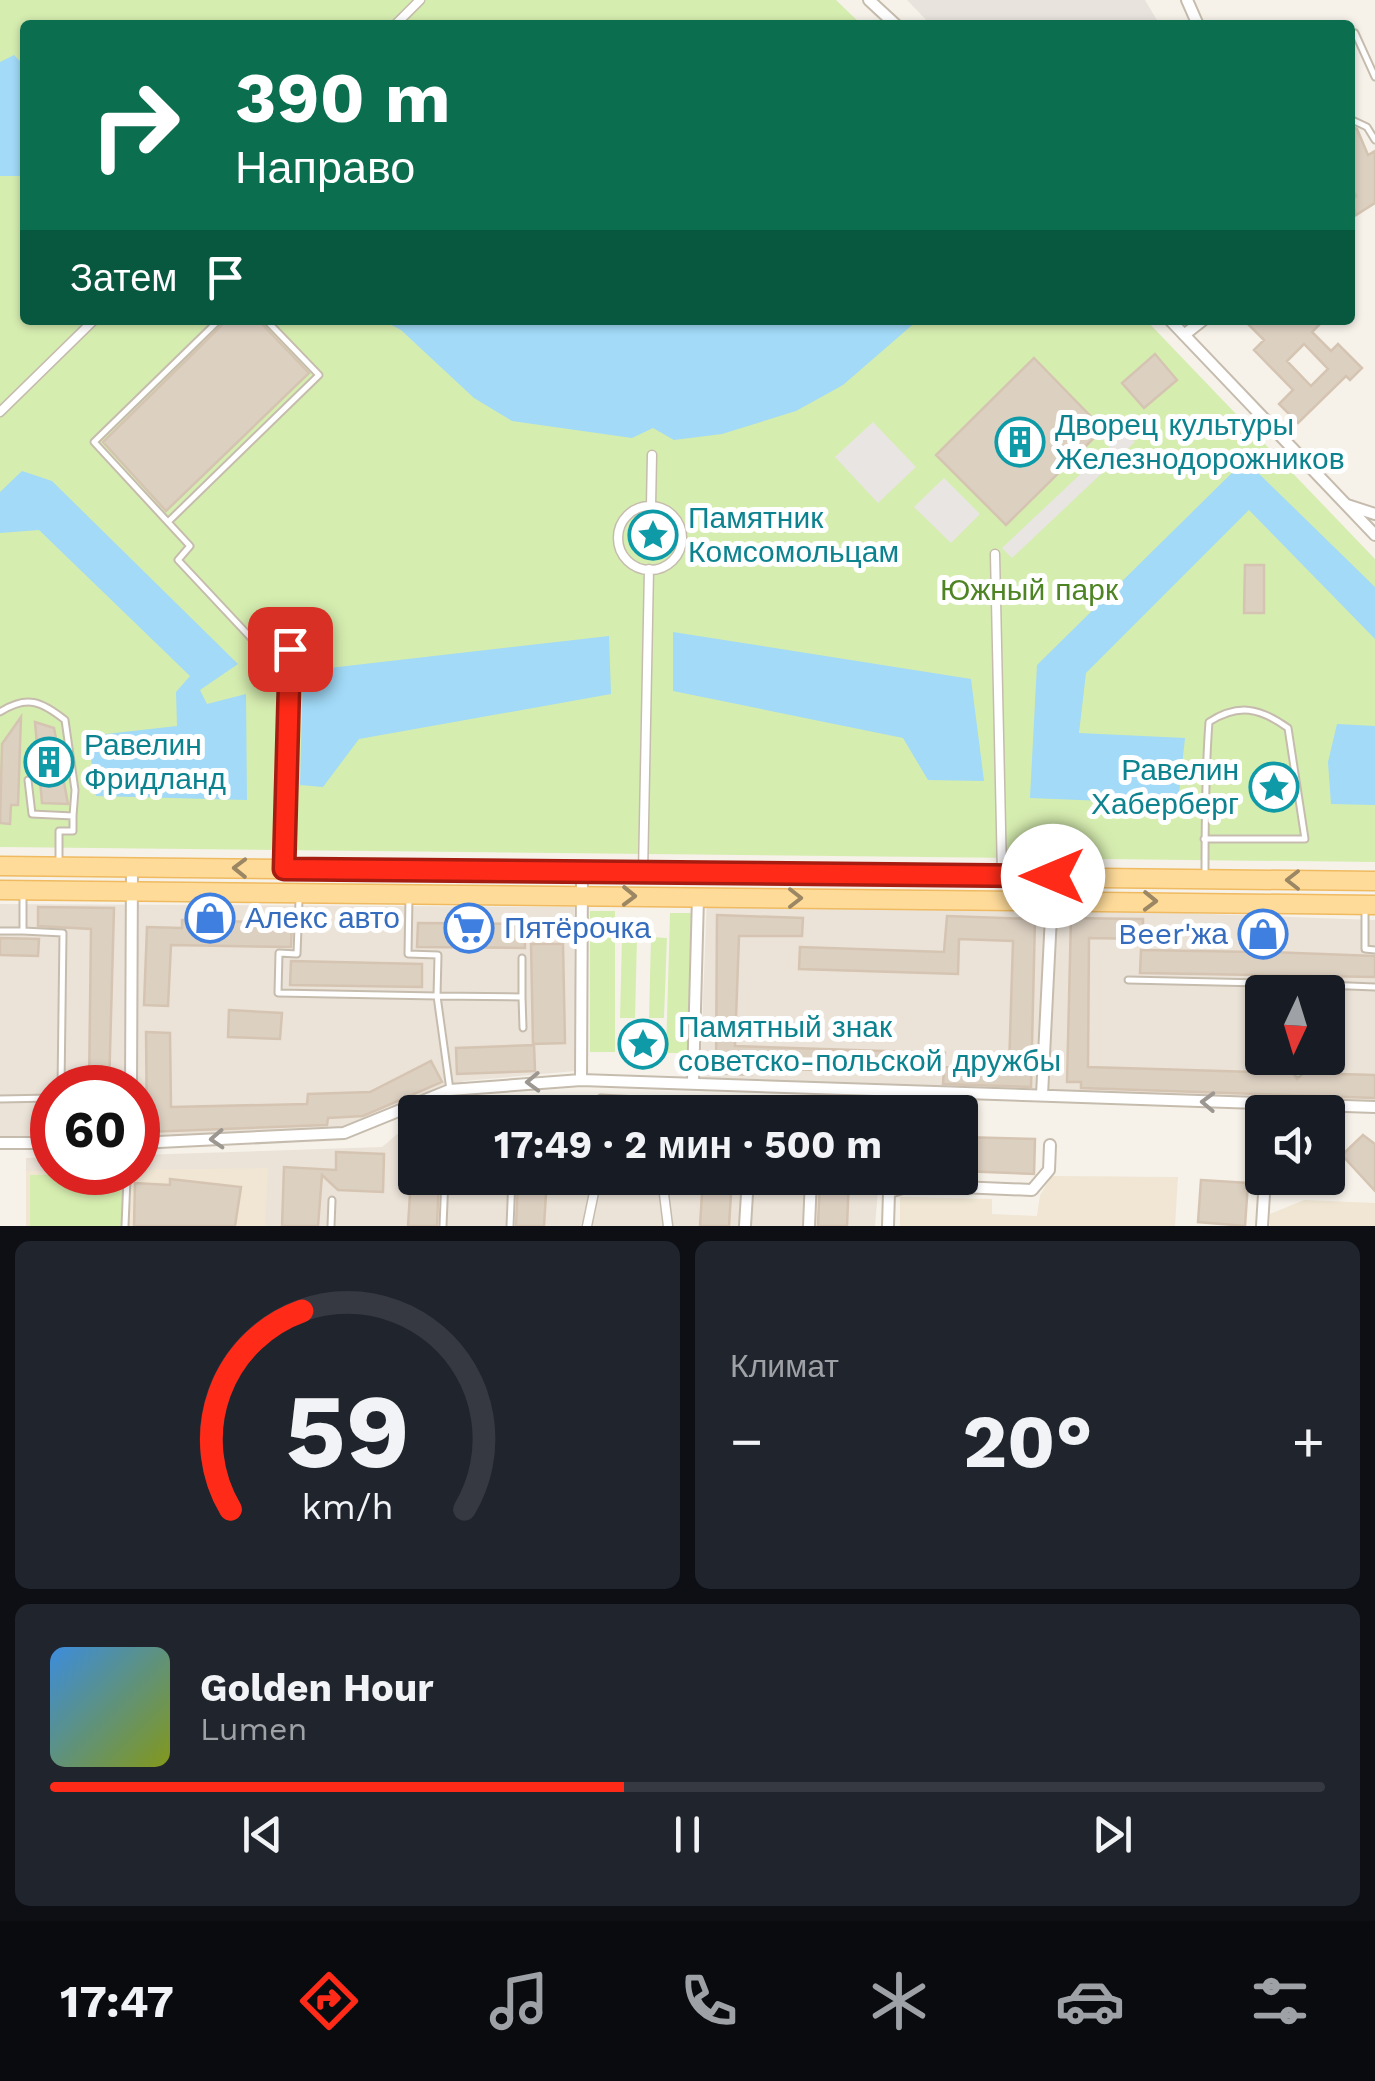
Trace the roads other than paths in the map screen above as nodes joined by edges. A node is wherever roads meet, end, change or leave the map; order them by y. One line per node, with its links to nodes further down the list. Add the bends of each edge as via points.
1 (420, 0): 3 (street)
2 (868, 0): 4 (street)
3 (400, 20)
4 (890, 20)
5 (1355, 35): 6 (lane)
6 (1375, 77)
7 (1355, 121): 8 (lane)
8 (1375, 140)
9 (89, 325): 15 (street)
10 (214, 325): 20 (lane, via 94,442)
11 (271, 325): 20 (lane, via 319,374)
12 (1175, 325): 14 (street)
13 (1197, 325): 14 (street)
14 (1184, 335): 17 (street)
15 (0, 412)
16 (652, 455): 18 (street)
17 (1341, 503): 19 (street); 21 (street)
18 (651, 506): 23 (street, via 627,516 618,541 632,564); 23 (street, via 673,516 682,539 672,561)
19 (1375, 514)
20 (169, 521): 31 (lane, via 190,546 178,560 252,639 290,649)
21 (1375, 535)
22 (995, 554): 34 (street)
23 (649, 570): 33 (street)
24 (0, 712): 26 (lane, via 19,700 42,702 65,720)
25 (28, 780): 26 (lane, via 32,814)
26 (72, 816): 29 (lane, via 73,830 60,831)
27 (1204, 839): 27 (lane, via 1210,722 1230,709 1262,710 1288,728 1305,838); 36 (lane)
28 (0, 866): 29 (main road)
29 (59, 866): 30 (main road)
30 (132, 867): 31 (main road, one-way to 30); 40 (street)
31 (284, 869): 32 (main road)
32 (582, 872): 33 (main road); 43 (street)
33 (643, 874): 34 (main road)
34 (1002, 876): 35 (main road)
35 (1053, 876): 36 (main road); 45 (street)
36 (1204, 878): 37 (main road, one-way to 36)
37 (1375, 881)
38 (0, 890): 39 (main road)
39 (23, 890): 40 (main road); 48 (lane)
40 (132, 892): 41 (main road); 59 (street)
41 (299, 893): 42 (main road); 55 (lane, via 297,954 279,953 278,993)
42 (409, 894): 43 (main road); 55 (lane, via 408,954 438,955)
43 (582, 896): 44 (main road, one-way to 44); 60 (street)
44 (698, 897): 45 (main road, one-way to 45); 61 (street)
45 (1053, 900): 46 (main road, one-way to 46); 63 (street)
46 (1370, 905): 49 (lane, via 1365,949)
47 (0, 931): 48 (lane)
48 (23, 931): 58 (lane, via 63,933)
49 (1375, 950)
50 (522, 958): 56 (lane)
51 (1128, 980): 52 (lane)
52 (1245, 983)
53 (1345, 986): 54 (lane)
54 (1375, 987)
55 (437, 996): 56 (lane); 62 (lane)
56 (522, 997): 57 (lane)
57 (523, 1028)
58 (61, 1065)
59 (130, 1065)
60 (581, 1080): 61 (street); 62 (street, one-way to 62)
61 (693, 1082): 63 (street)
62 (450, 1090): 67 (street, one-way to 67, via 344,1133)
63 (1042, 1095): 66 (street, one-way to 63)
64 (0, 1098): 65 (lane)
65 (30, 1098)
66 (1375, 1108)
67 (160, 1142)
68 (30, 1143): 69 (street)
69 (0, 1144)
70 (1050, 1144): 88 (street, via 1049,1170 1032,1190 914,1185 889,1192)
71 (126, 1195): 80 (lane)
72 (444, 1195): 82 (lane)
73 (511, 1195): 83 (lane)
74 (593, 1195): 84 (street)
75 (664, 1195): 85 (street)
76 (747, 1195): 86 (street)
77 (811, 1195): 87 (street)
78 (1264, 1195): 89 (street)
79 (332, 1200): 81 (lane)
80 (125, 1226)
81 (330, 1226)
82 (443, 1226)
83 (510, 1226)
84 (587, 1226)
85 (668, 1226)
86 (745, 1226)
87 (810, 1226)
88 (888, 1226)
89 (1262, 1226)

